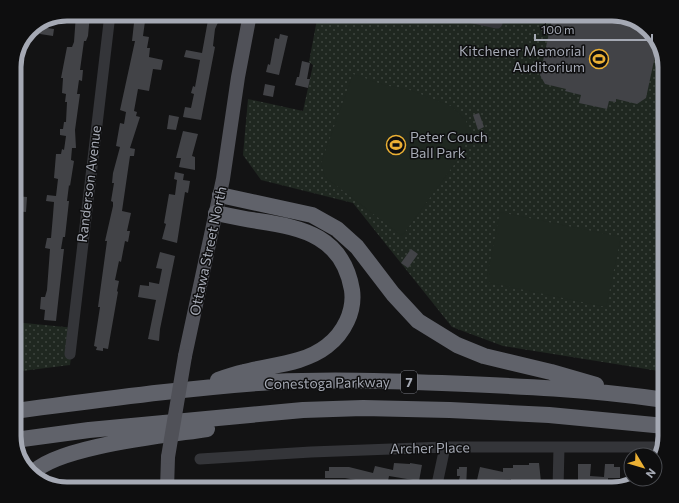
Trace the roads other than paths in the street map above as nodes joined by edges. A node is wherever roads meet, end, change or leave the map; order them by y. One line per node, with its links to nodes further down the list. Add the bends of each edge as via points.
1 (109, 21): 7 (street, Randerson Avenue)
2 (249, 21): 5 (main road, Ottawa Street North)
3 (488, 21): 4 (street)
4 (497, 21)
5 (220, 195): 6 (main road, Ottawa Street North); 9 (highway, via 312,215 337,229 357,247 393,294 418,321 457,346 484,356)
6 (216, 213): 8 (highway, via 294,227 322,239 343,261 349,275 352,307 348,321 340,333 316,353 289,363 243,372); 20 (main road, Ottawa Street North, bridge, via 185,356 168,457)
7 (70, 354)
8 (193, 388): 9 (highway, Conestoga Parkway / 7, via 342,380 527,386); 11 (highway, Conestoga Parkway / 7)
9 (626, 394): 10 (highway, Conestoga Parkway / 7)
10 (658, 399)
11 (21, 410)
12 (303, 410): 13 (highway, Conestoga Parkway / 7, via 450,410 549,415); 14 (highway, Conestoga Parkway / 7, via 89,430); 19 (highway, via 246,424 121,442 61,456 48,461)
13 (658, 425)
14 (21, 439)
15 (445, 447): 16 (street, Archer Place); 18 (street, Archer Place); 21 (street)
16 (559, 447): 17 (street, Archer Place); 22 (street)
17 (623, 447)
18 (200, 459)
19 (37, 470)
20 (167, 482)
21 (438, 482)
22 (558, 482)

